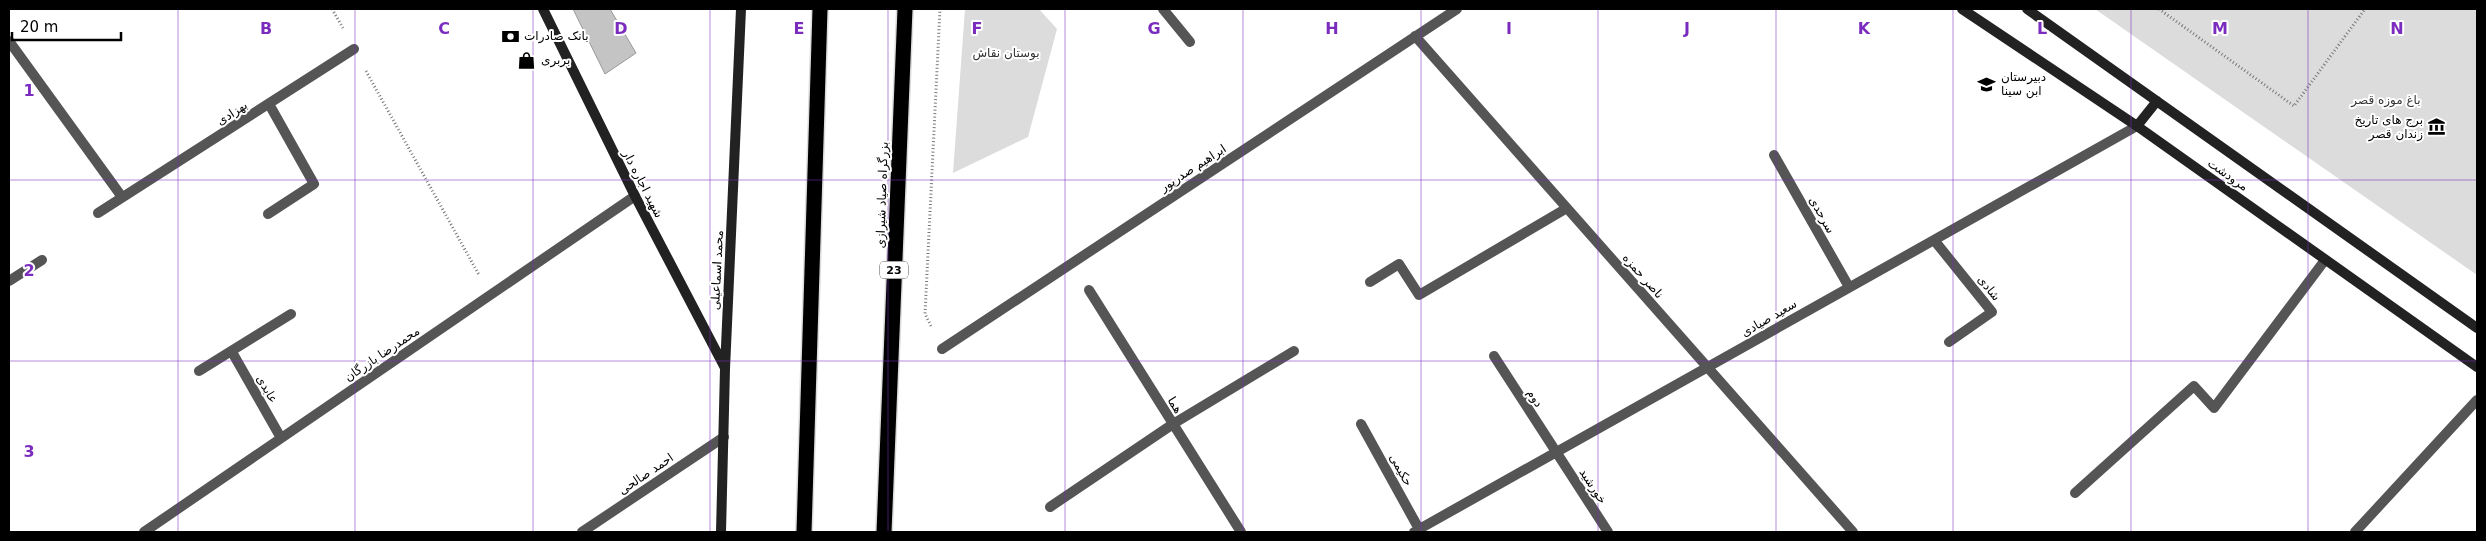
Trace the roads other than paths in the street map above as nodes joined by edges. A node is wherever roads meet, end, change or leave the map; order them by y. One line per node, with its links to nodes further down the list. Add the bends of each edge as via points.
1 (543, 9): 17 (main road, شهید اجاره دار)
2 (741, 9): 38 (main road, محمد اسماعیلی)
3 (820, 9): 52 (highway)
4 (905, 9): 53 (highway, بزرگراه صیاد شیرازی / 23)
5 (1164, 9): 11 (street)
6 (1457, 9): 9 (street, ابراهیم صدرپور)
7 (1962, 9): 15 (main road, مرودشت)
8 (2027, 9): 13 (main road, مرودشت)
9 (1415, 36): 19 (street, ناصر حمزه); 32 (street, ابراهیم صدرپور)
10 (9, 41): 18 (street)
11 (1190, 42)
12 (354, 49): 14 (street, بهزادی)
13 (2157, 101): 15 (main road); 30 (main road, مرودشت)
14 (268, 104): 18 (street, بهزادی); 21 (street, via 314,184)
15 (2137, 126): 22 (street, سعید صیادی); 24 (main road, مرودشت)
16 (1774, 155): 27 (street, سرحدی)
17 (635, 196): 38 (main road, شهید اجاره دار); 44 (street, محمدرضا بازرگان)
18 (122, 197): 20 (street, بهزادی)
19 (1567, 208): 26 (street, via 1419,295 1399,264); 36 (street, ناصر حمزه)
20 (98, 213)
21 (268, 214)
22 (1934, 240): 27 (street, سعید صیادی); 31 (street, شادی, via 1992,312)
23 (42, 260): 25 (street)
24 (2325, 260): 37 (main road, مرودشت); 46 (street, via 2214,408 2194,386)
25 (9, 281)
26 (1370, 282)
27 (1849, 287): 36 (street, سعید صیادی)
28 (1089, 290): 41 (street, هما)
29 (291, 314): 34 (street)
30 (2477, 328)
31 (1949, 342)
32 (942, 349)
33 (1294, 351): 41 (street)
34 (232, 352): 39 (street); 44 (street, عابدی)
35 (1494, 356): 45 (street, دوم)
36 (1708, 367): 45 (street, سعید صیادی); 56 (street, ناصر حمزه)
37 (2477, 367)
38 (725, 369): 43 (main road, محمد اسماعیلی)
39 (199, 370)
40 (2477, 400): 57 (street)
41 (1173, 424): 47 (street); 54 (street, هما)
42 (1361, 424): 48 (street, حکیمی)
43 (724, 437): 50 (street, احمد صالحی); 51 (main road, محمد اسماعیلی)
44 (281, 438): 49 (street, محمدرضا بازرگان)
45 (1556, 453): 48 (street, سعید صیادی); 55 (street, خورشید)
46 (2074, 493)
47 (1050, 507)
48 (1416, 531)
49 (144, 532)
50 (582, 532)
51 (721, 532)
52 (804, 532)
53 (884, 532)
54 (1241, 532)
55 (1608, 532)
56 (1853, 532)
57 (2355, 532)

